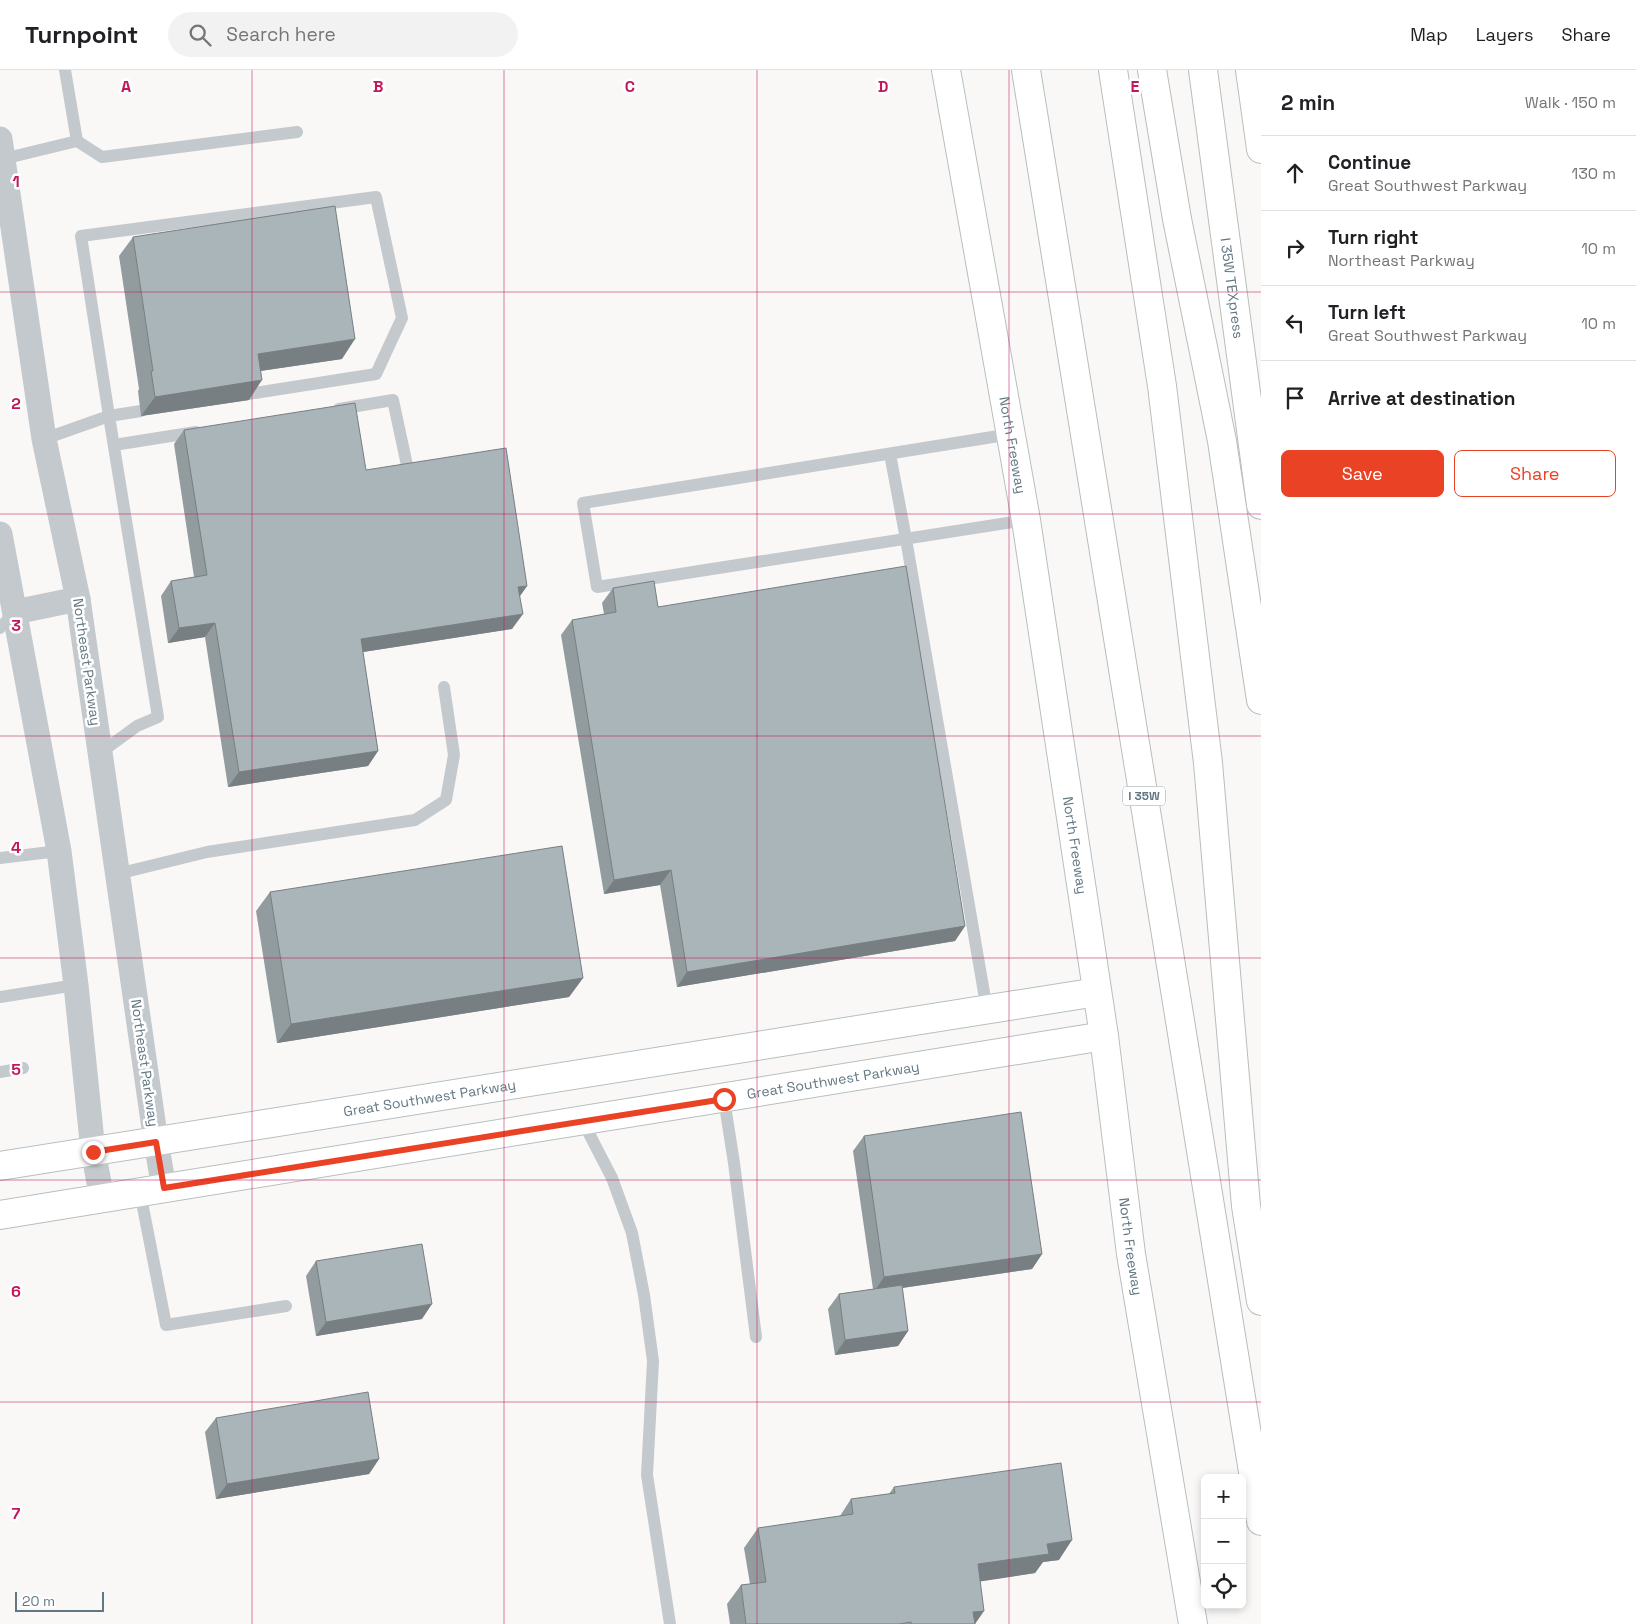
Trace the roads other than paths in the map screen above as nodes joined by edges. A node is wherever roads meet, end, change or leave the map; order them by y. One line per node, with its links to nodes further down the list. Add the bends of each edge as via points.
1 (65, 70): 9 (lane)
2 (946, 70): 17 (main road, North Freeway)
3 (1026, 70): 53 (main road, I 35W)
4 (1113, 70): 50 (main road, via 1162,386 1208,763 1246,1206)
5 (1152, 70): 30 (main road, via 1177,219 1222,441)
6 (1203, 70): 22 (main road, I 35W TEXpress)
7 (1250, 70): 11 (main road)
8 (297, 132): 9 (lane, via 102,157)
9 (77, 141): 10 (lane)
10 (2, 149): 18 (street, Northeast Parkway)
11 (1261, 149)
12 (248, 394): 15 (lane, via 376,374 402,318 376,197 81,236)
13 (141, 411): 15 (lane)
14 (324, 411): 21 (lane, via 393,400)
15 (110, 416): 18 (lane); 19 (lane)
16 (207, 430): 19 (lane)
17 (1011, 434): 20 (lane); 23 (main road, North Freeway)
18 (44, 439): 27 (street, Northeast Parkway)
19 (114, 446): 31 (lane, via 158,718 137,726)
20 (890, 454): 25 (lane); 25 (lane, via 582,503 597,587)
21 (408, 470)
22 (1261, 505)
23 (1026, 520): 25 (lane); 36 (main road, North Freeway)
24 (0, 534): 26 (street)
25 (906, 539): 38 (lane)
26 (3, 570): 28 (street)
27 (78, 599): 28 (street); 31 (street, Northeast Parkway)
28 (8, 620): 32 (street)
29 (444, 687): 34 (lane, via 454,755 446,800 415,820 207,852)
30 (1261, 700)
31 (100, 752): 34 (street, Northeast Parkway)
32 (59, 850): 33 (lane); 35 (street)
33 (0, 858)
34 (117, 874): 44 (street, Northeast Parkway)
35 (76, 985): 37 (lane); 45 (street)
36 (1097, 992): 38 (main road, Great Southwest Parkway); 39 (main road, North Freeway)
37 (0, 997)
38 (987, 1010): 44 (main road, Great Southwest Parkway)
39 (1104, 1036): 42 (main road, Great Southwest Parkway); 55 (main road, North Freeway, via 1132,1254)
40 (23, 1068): 41 (lane)
41 (0, 1072)
42 (724, 1099): 43 (main road, Great Southwest Parkway); 52 (lane)
43 (582, 1120): 47 (main road, Great Southwest Parkway); 54 (lane, via 612,1178 632,1233 644,1295 653,1360 647,1475)
44 (156, 1142): 45 (main road, Great Southwest Parkway); 47 (street, Northeast Parkway)
45 (93, 1152): 46 (main road, Great Southwest Parkway); 48 (street)
46 (0, 1166)
47 (152, 1190): 48 (main road, Great Southwest Parkway); 51 (lane, via 166,1325)
48 (102, 1198): 49 (main road, Great Southwest Parkway)
49 (0, 1215)
50 (1261, 1301)
51 (286, 1306)
52 (756, 1337)
53 (1261, 1521)
54 (670, 1624)
55 (1193, 1624)

